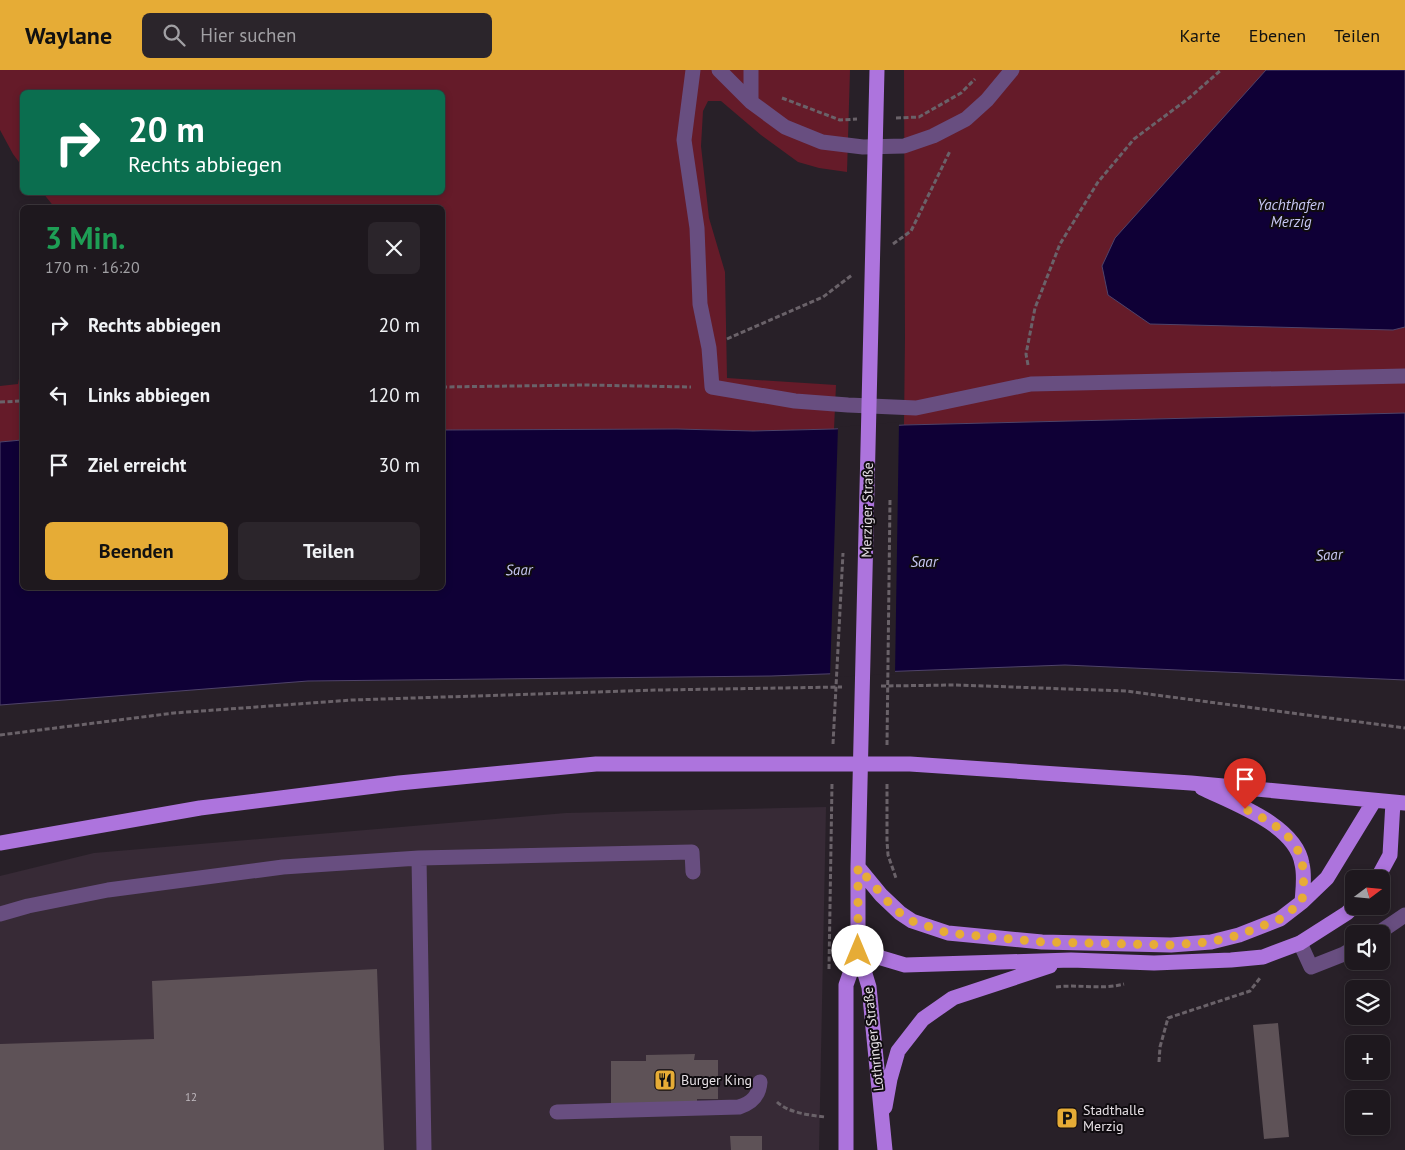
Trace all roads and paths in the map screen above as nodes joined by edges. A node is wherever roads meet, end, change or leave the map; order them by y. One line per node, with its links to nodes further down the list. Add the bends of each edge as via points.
1 (693, 70): 15 (street, via 684,140 697,228 700,304)
2 (719, 70): 7 (street)
3 (751, 70): 7 (street)
4 (877, 70): 34 (main road, Merziger Straße)
5 (1012, 70): 10 (street)
6 (1221, 70): 17 (path, via 1134,139 1098,182 1064,236 1035,308 1026,354)
7 (751, 102): 10 (street, via 785,127 822,142 864,147 904,146)
8 (897, 109): 9 (path)
9 (897, 119)
10 (966, 119): 11 (path)
11 (911, 231)
12 (895, 236): 13 (path)
13 (894, 246)
14 (823, 297): 15 (path)
15 (709, 348): 19 (street)
16 (1405, 376): 17 (street)
17 (1031, 384): 19 (street, via 916,408 795,401)
18 (445, 387): 19 (path)
19 (712, 387)
20 (20, 401): 21 (path)
21 (0, 402)
22 (890, 491): 27 (path)
23 (876, 686): 25 (path, via 955,685 1126,691)
24 (846, 687): 26 (path, via 352,700 174,713)
25 (1405, 728)
26 (0, 735)
27 (887, 747)
28 (887, 776): 37 (path, via 888,855)
29 (1191, 783): 30 (main road); 32 (main road, via 910,764 596,764 398,783 200,808); 38 (main road, via 1263,817 1282,831 1295,845 1302,862)
30 (1374, 801): 31 (main road); 38 (main road, via 1327,878)
31 (1399, 803): 35 (main road, via 1390,855)
32 (0, 843)
33 (419, 858): 36 (street, via 692,852); 39 (street, via 283,867 108,890); 53 (street)
34 (858, 867): 38 (main road, via 881,895 912,921 948,933 1042,942 1171,945 1210,942 1280,919); 44 (main road, Merziger Straße)
35 (1382, 870)
36 (693, 872)
37 (901, 886)
38 (1302, 902)
39 (0, 914)
40 (1345, 914): 43 (main road)
41 (1405, 915): 42 (street)
42 (1390, 925)
43 (1300, 943): 45 (street, via 1311,967); 46 (main road, via 1263,957 1230,960)
44 (858, 951): 46 (main road, via 904,965); 52 (main road, Lothringer Straße, via 869,987); 54 (main road, Lothringer Straße, via 846,985)
45 (1345, 953)
46 (1071, 960): 52 (main road, via 953,998 923,1019 898,1050)
47 (1261, 976): 48 (path, via 1250,991 1168,1018)
48 (1158, 1062)
49 (760, 1082): 50 (street, via 754,1100 739,1107); 51 (path, via 779,1104 802,1114)
50 (558, 1112)
51 (825, 1117)
52 (883, 1121): 55 (main road, Lothringer Straße)
53 (424, 1150)
54 (846, 1150)
55 (885, 1150)

